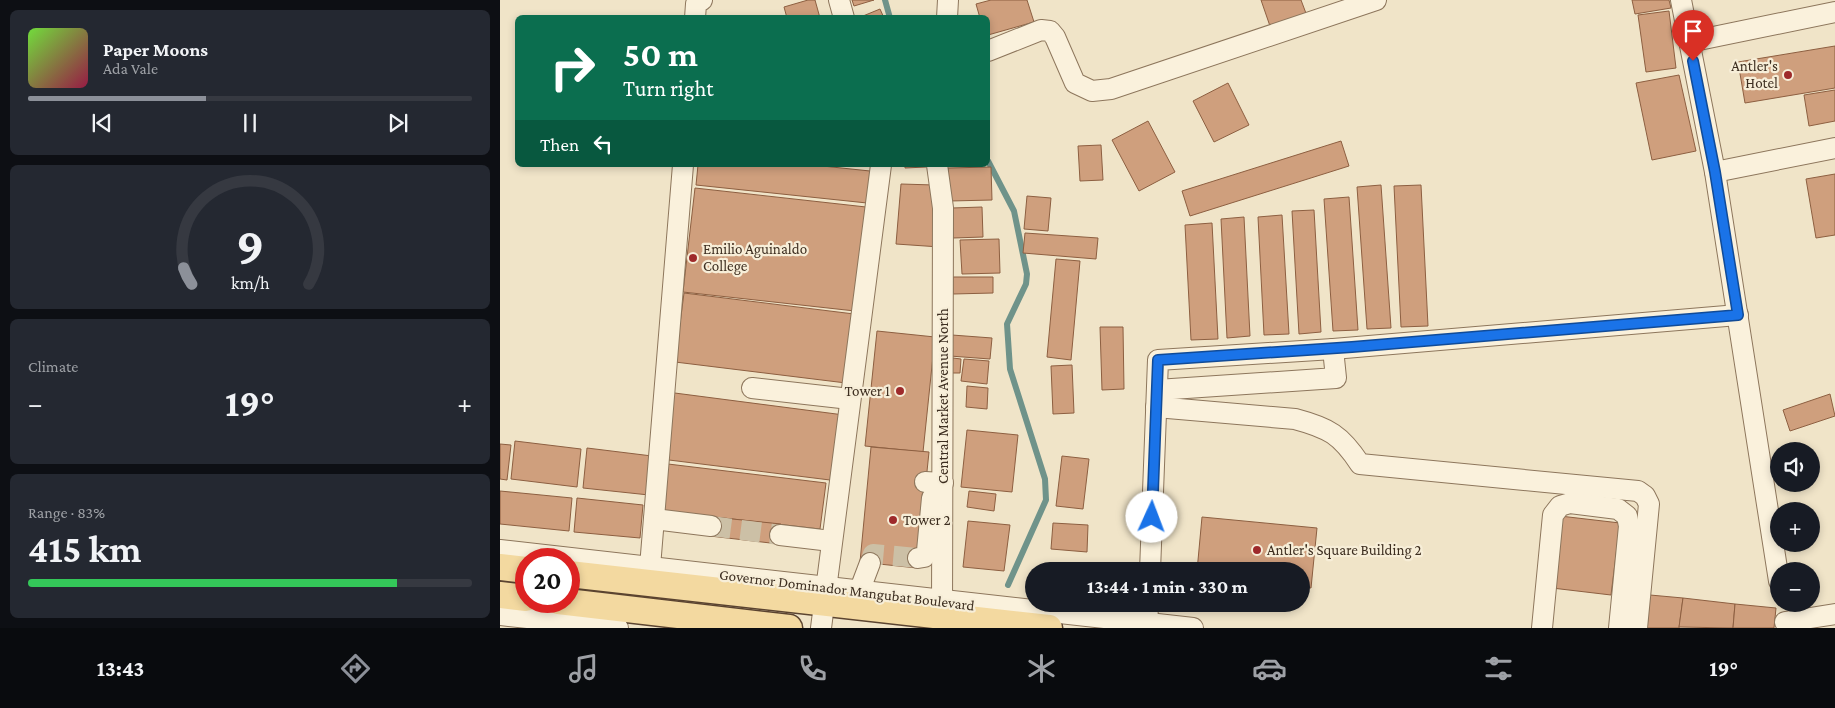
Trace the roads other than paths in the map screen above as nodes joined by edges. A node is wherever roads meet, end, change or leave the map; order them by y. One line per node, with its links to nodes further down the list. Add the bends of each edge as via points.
1 (702, 0): 7 (street, via 696,4)
2 (839, 0): 8 (street)
3 (948, 0): 9 (street)
4 (1376, 0): 11 (street, via 1111,89 1092,91 1075,83 1056,37 1050,31 1041,30)
5 (1681, 0): 10 (street)
6 (1835, 12): 10 (street)
7 (695, 15)
8 (843, 15)
9 (947, 15)
10 (1689, 42): 16 (street)
11 (990, 51)
12 (1835, 148): 16 (street)
13 (683, 167): 23 (street)
14 (881, 167): 20 (street)
15 (937, 167): 22 (street, Central Market Avenue North, via 943,208)
16 (1715, 172): 17 (street)
17 (1738, 315): 18 (street); 30 (street)
18 (1333, 349): 21 (street, via 1336,378); 21 (street, via 1158,360)
19 (752, 388): 20 (street)
20 (850, 399): 26 (street)
21 (1156, 399): 29 (street); 54 (street, via 1316,425 1346,444 1360,464 1638,492 1649,504)
22 (934, 483): 28 (street, via 927,551 924,557); 44 (street, Central Market Avenue North)
23 (654, 519): 24 (street); 35 (street)
24 (711, 526)
25 (780, 535): 26 (street)
26 (831, 541): 41 (street)
27 (500, 550): 35 (street, Governor Dominador Mangubat Boulevard)
28 (918, 558)
29 (1150, 562)
30 (1776, 562)
31 (870, 563): 36 (street)
32 (500, 567): 33 (main road)
33 (515, 569)
34 (580, 574): 35 (main road, Governor Dominador Mangubat Boulevard)
35 (649, 575): 37 (main road, Governor Dominador Mangubat Boulevard); 41 (street, Governor Dominador Mangubat Boulevard)
36 (859, 592): 41 (street, Governor Dominador Mangubat Boulevard); 44 (street, Governor Dominador Mangubat Boulevard)
37 (736, 593): 41 (main road, Governor Dominador Mangubat Boulevard); 47 (street)
38 (500, 595): 39 (main road)
39 (515, 597)
40 (580, 604): 47 (main road)
41 (823, 606): 44 (main road, Governor Dominador Mangubat Boulevard)
42 (1835, 614): 46 (street)
43 (500, 615): 48 (street)
44 (942, 615): 45 (street, Governor Dominador Mangubat Boulevard); 50 (main road, Governor Dominador Mangubat Boulevard)
45 (1147, 618): 51 (street, Governor Dominador Mangubat Boulevard)
46 (1784, 618)
47 (734, 624): 49 (main road)
48 (618, 628)
49 (789, 628)
50 (1049, 628)
51 (1193, 628)
52 (1542, 628): 53 (street, via 1552,514 1560,506 1570,503 1618,509 1627,516 1629,526)
53 (1619, 628)
54 (1637, 628)

